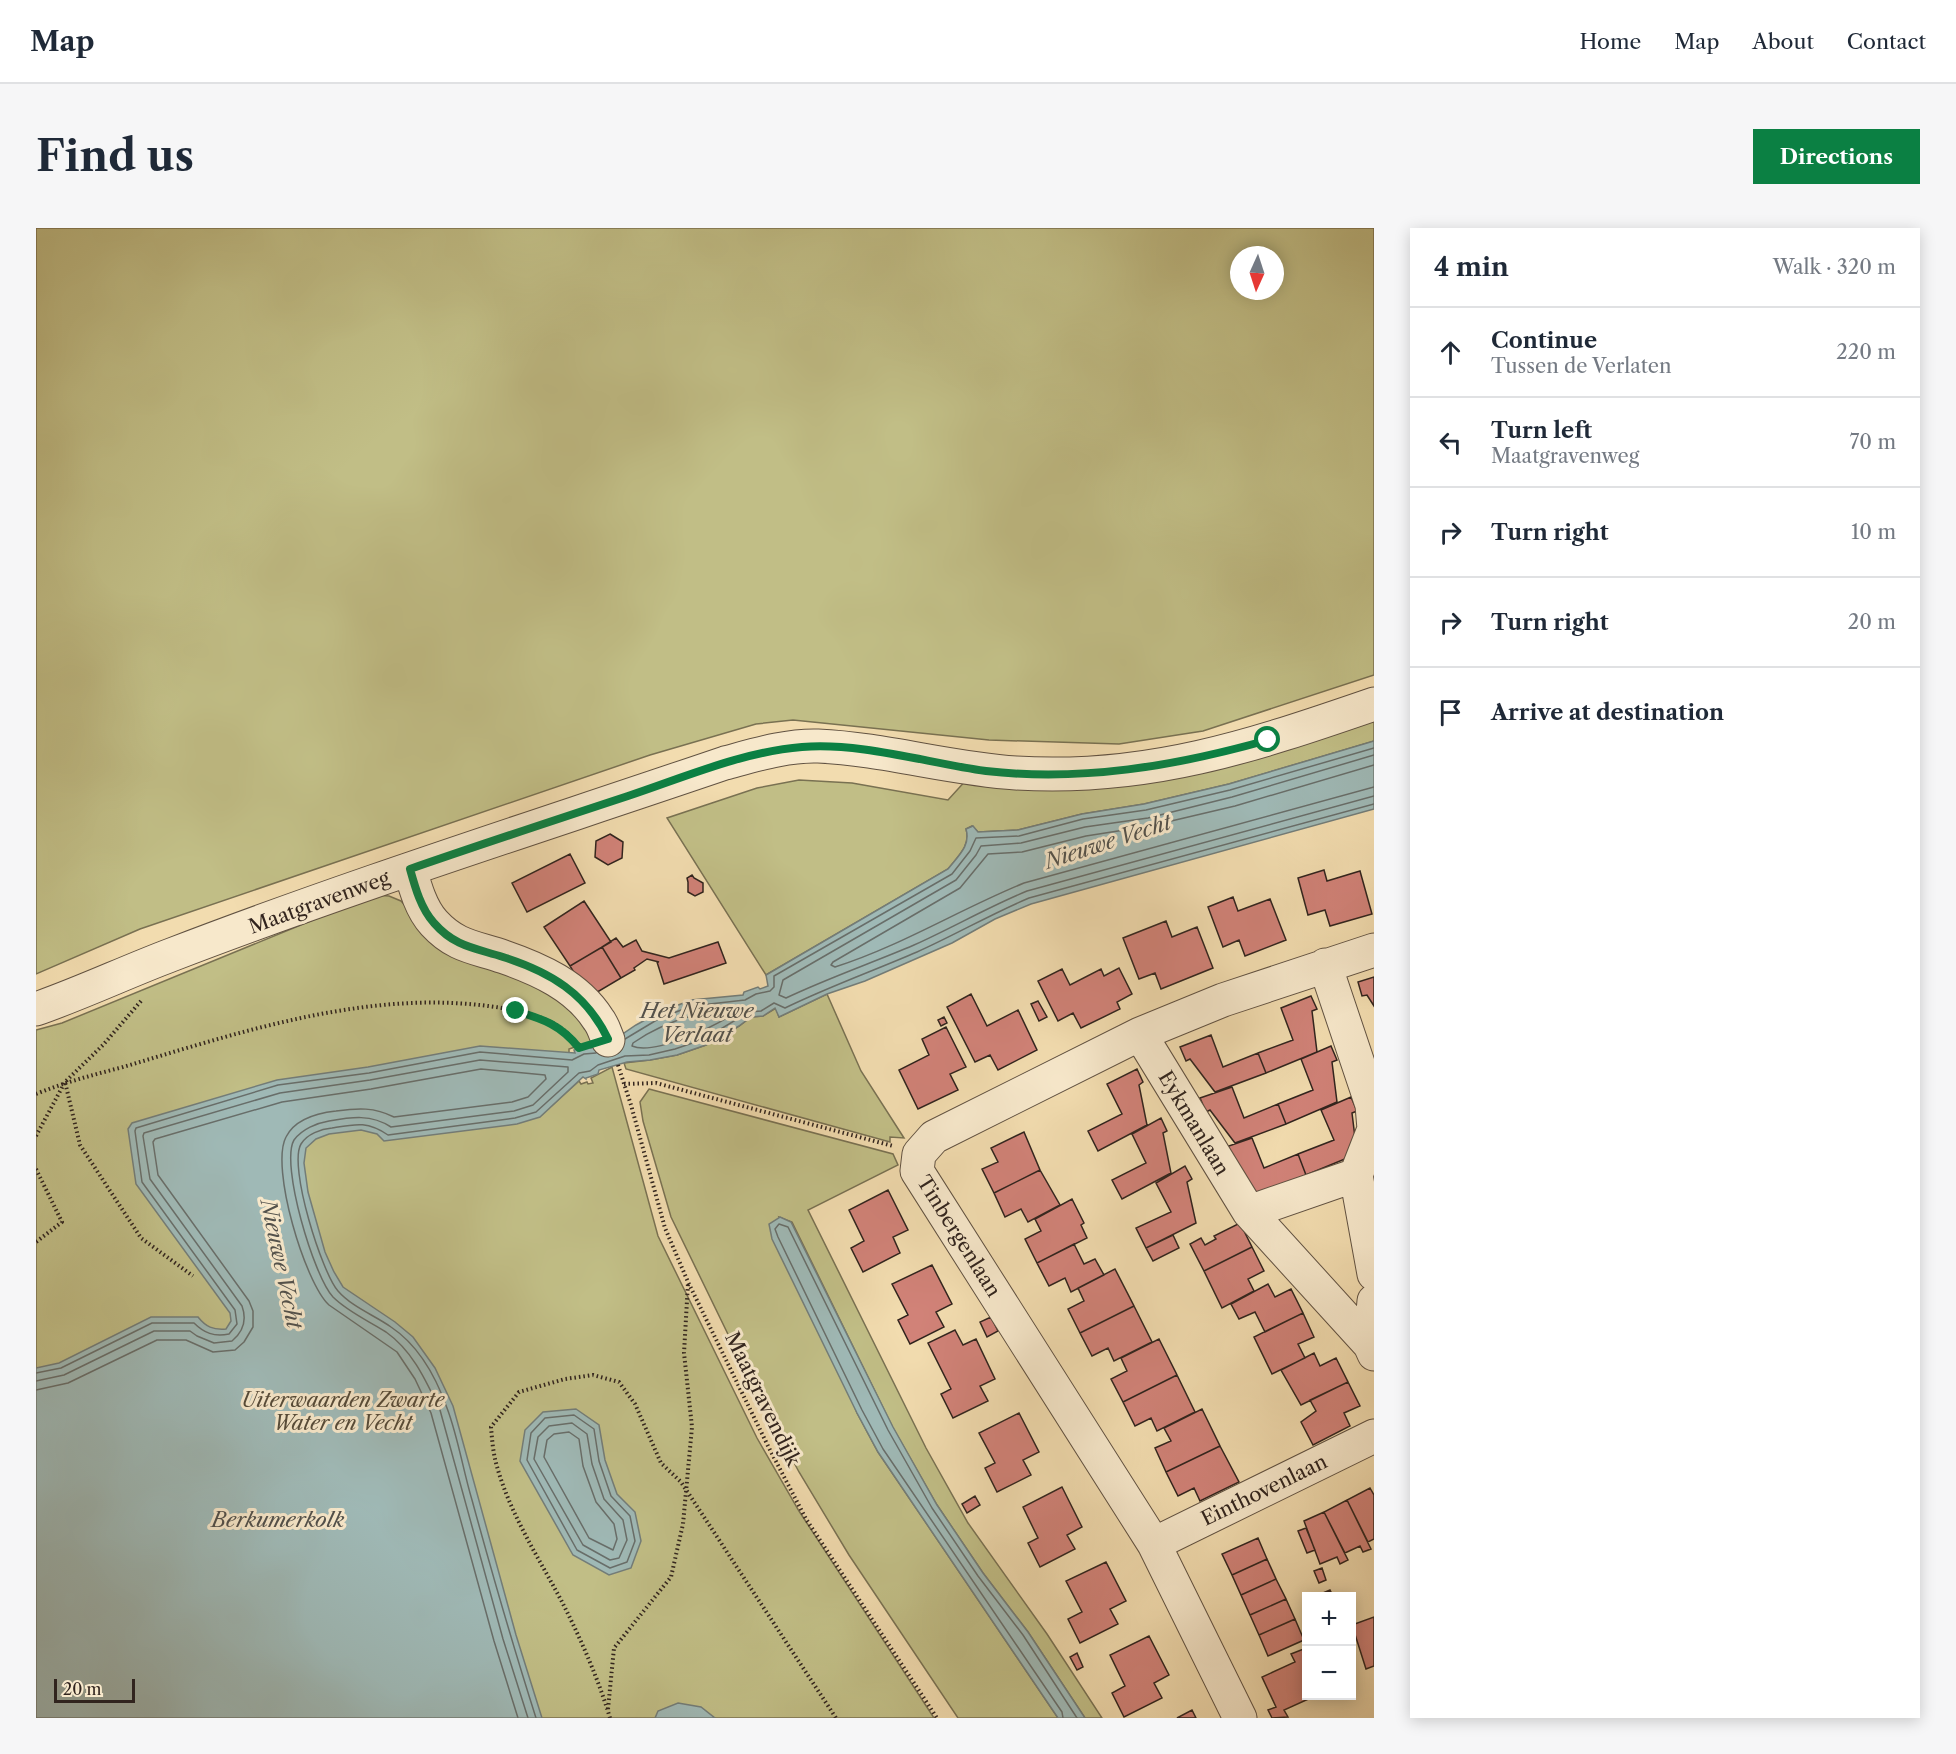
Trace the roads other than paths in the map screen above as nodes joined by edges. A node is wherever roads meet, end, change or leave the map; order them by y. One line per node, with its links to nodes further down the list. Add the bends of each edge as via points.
1 (1374, 704): 2 (street, via 1233,750 1120,771 1017,773 861,750 818,746 784,750 725,763)
2 (410, 869): 5 (street, Maatgravenweg); 7 (street, Maatgravenweg, via 419,898 444,933 459,944 505,957 564,984 599,1020)
3 (1374, 950): 4 (street, Tinbergenlaan)
4 (1326, 965): 6 (street, Tinbergenlaan, via 1223,1000); 8 (street, via 1371,1105 1374,1129)
5 (36, 1009)
6 (1140, 1034): 9 (street, Eykmanlaan); 14 (street, Tinbergenlaan, via 934,1137 920,1154 917,1172)
7 (612, 1049)
8 (1356, 1175): 9 (street); 10 (street)
9 (1249, 1212): 12 (street, Eykmanlaan)
10 (1374, 1274)
11 (1374, 1301): 12 (street, Eykmanlaan)
12 (1372, 1349)
13 (1374, 1436): 14 (street, Einthovenlaan)
14 (1154, 1544): 15 (street, Tinbergenlaan)
15 (1240, 1718)

